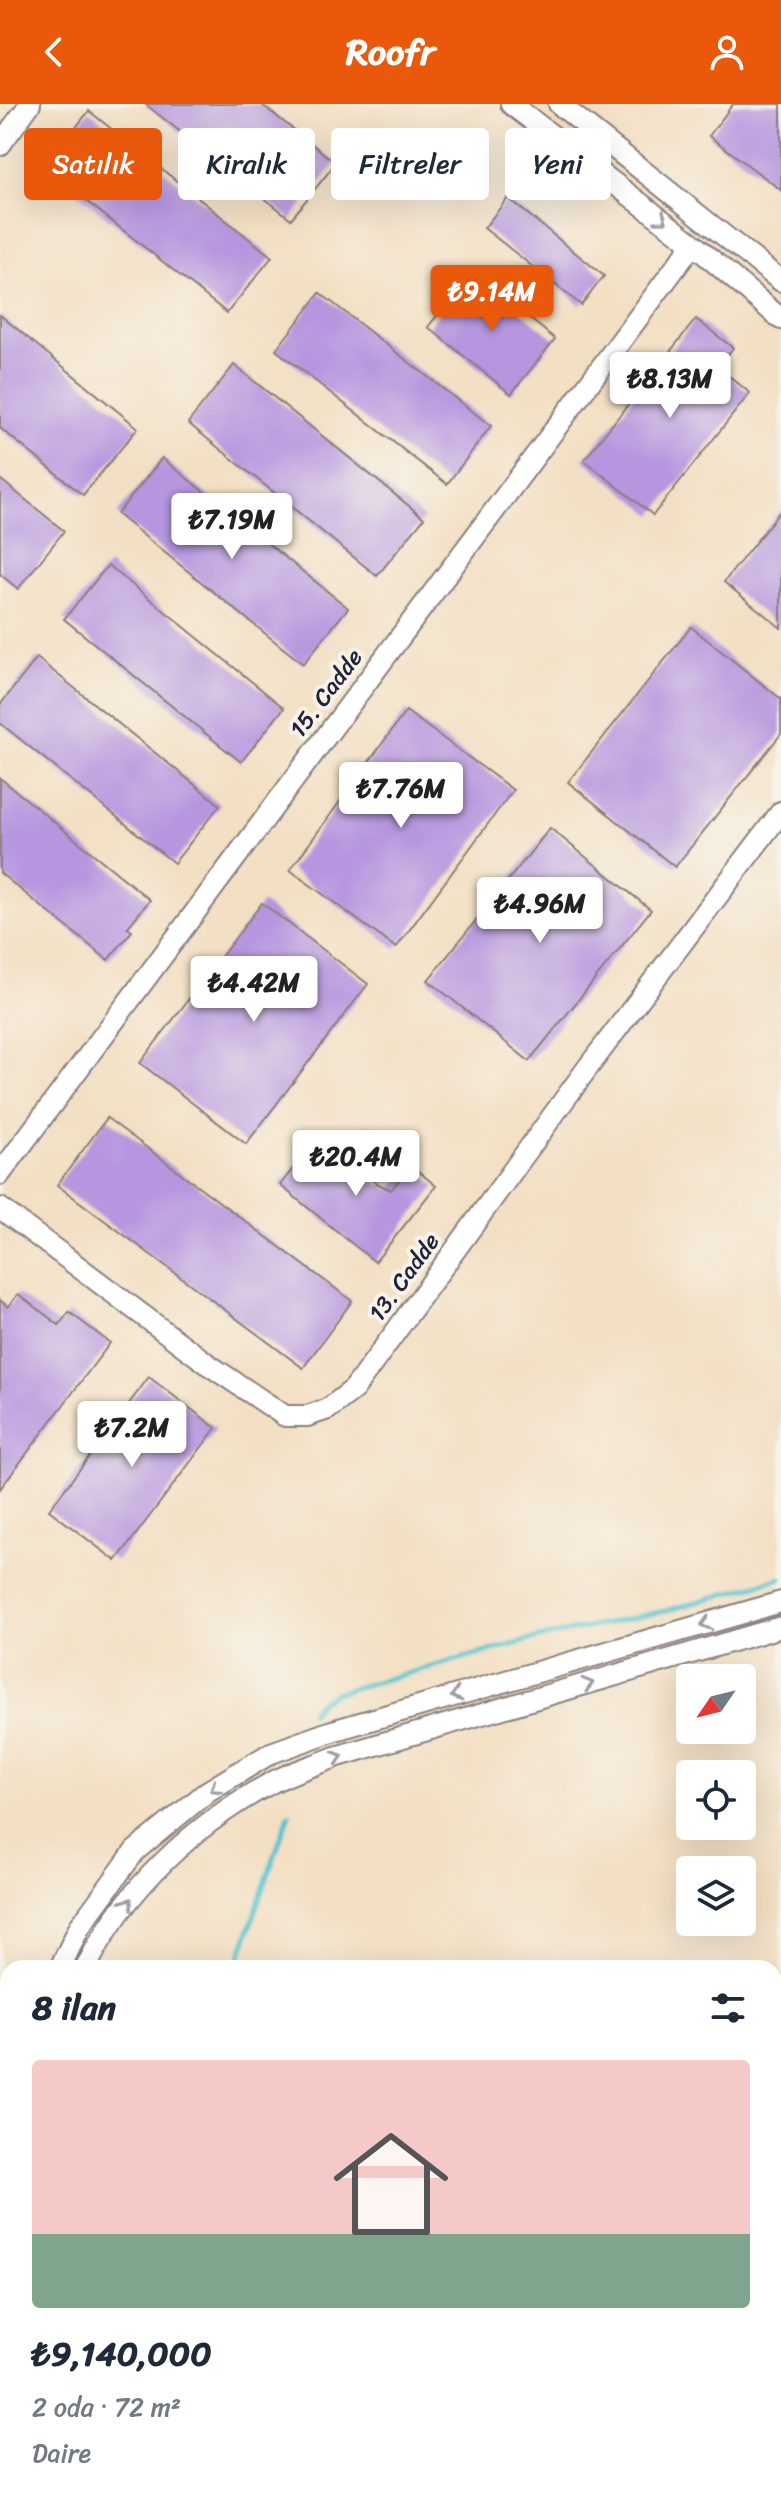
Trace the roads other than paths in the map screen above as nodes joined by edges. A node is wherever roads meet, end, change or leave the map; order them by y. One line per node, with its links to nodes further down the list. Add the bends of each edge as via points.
1 (30, 104): 4 (street)
2 (511, 104): 5 (street, one-way to 5)
3 (559, 104): 6 (street)
4 (0, 145)
5 (693, 244): 7 (street); 9 (street, 15. Cadde)
6 (781, 281)
7 (781, 319)
8 (781, 812): 10 (street, 13. Cadde, via 354,1389 328,1409 285,1416)
9 (0, 1174)
10 (0, 1208)
11 (781, 1602): 13 (street, one-way to 13, via 271,1753 208,1791 135,1851 80,1926)
12 (781, 1627): 14 (street, one-way to 12, via 141,1885 206,1826 272,1782 335,1757)
13 (64, 1960)
14 (90, 1960)

